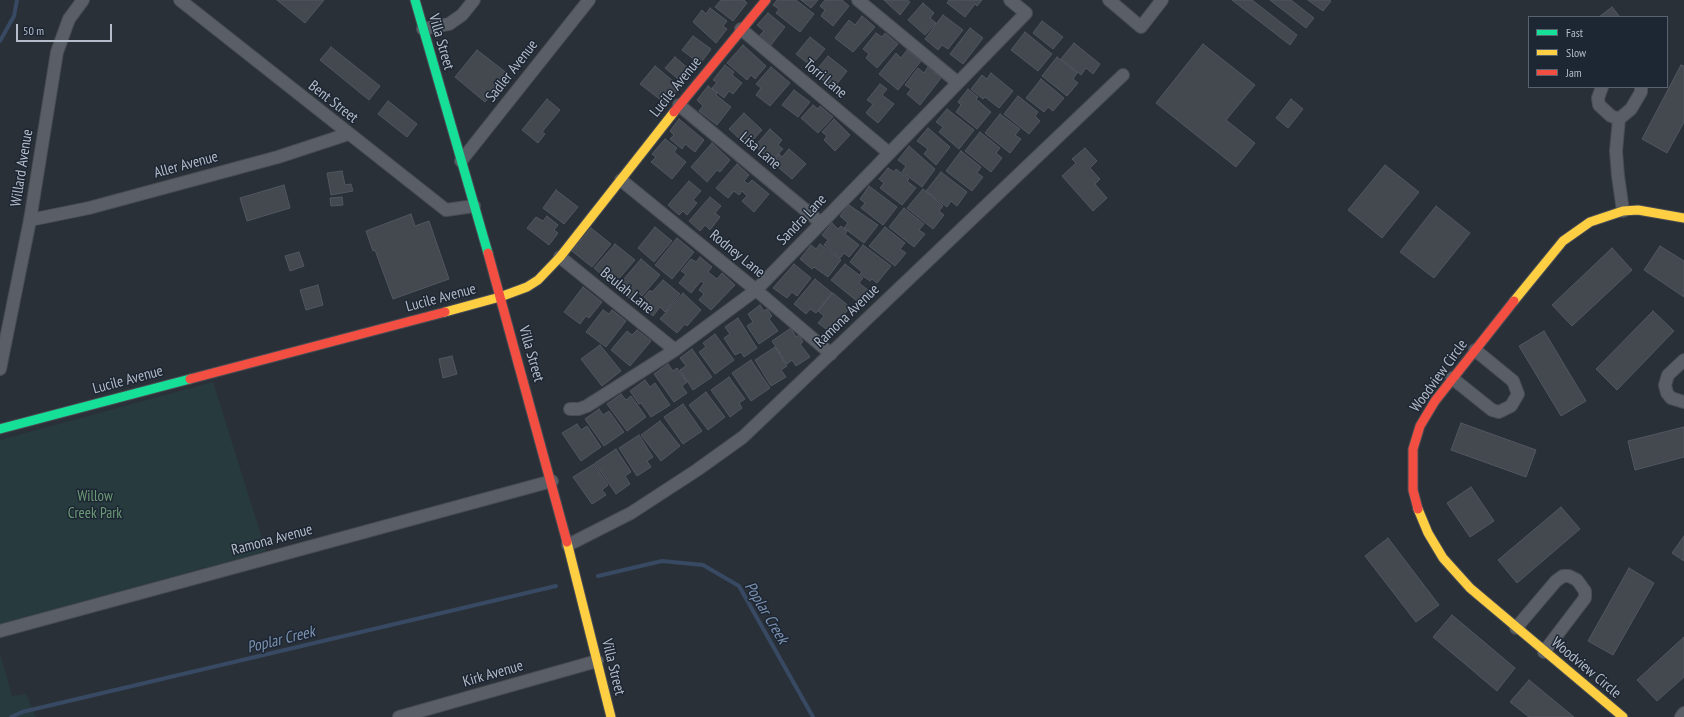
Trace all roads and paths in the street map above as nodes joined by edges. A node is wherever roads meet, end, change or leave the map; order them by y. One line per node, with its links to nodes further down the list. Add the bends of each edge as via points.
1 (83, 0): 26 (street, Willard Avenue, via 69,19 57,52)
2 (180, 0): 19 (street, Bent Street)
3 (415, 0): 11 (street, Villa Street)
4 (474, 0): 11 (street, via 462,15 450,24)
5 (589, 0): 21 (street, Sadler Avenue)
6 (766, 0): 12 (street, Lucile Avenue)
7 (858, 0): 14 (street)
8 (1010, 0): 14 (street, Sandra Lane, via 1026,12)
9 (1109, 0): 10 (street, via 1141,27)
10 (1162, 0)
11 (423, 29): 21 (street, Villa Street)
12 (741, 29): 17 (street, Lucile Avenue); 20 (street, Torri Lane)
13 (1123, 75): 33 (street, Ramona Avenue)
14 (957, 82): 20 (street, Sandra Lane)
15 (1602, 88): 18 (street, via 1598,98 1599,105 1611,116)
16 (1641, 88): 18 (street, via 1631,109)
17 (679, 105): 22 (street, Lucile Avenue); 27 (street, Lisa Lane)
18 (1619, 119): 24 (street, via 1616,151)
19 (348, 134): 23 (street, Bent Street, via 446,210); 26 (street, Aller Avenue, via 263,161 89,208)
20 (889, 153): 27 (street, Sandra Lane)
21 (461, 161): 23 (street, Villa Street)
22 (621, 180): 28 (street, Lucile Avenue); 29 (street, Rodney Lane)
23 (474, 206): 30 (street, Villa Street)
24 (1623, 211): 25 (street, Woodview Circle, via 1656,212); 32 (street, Woodview Circle, via 1590,222 1563,241)
25 (1684, 218)
26 (30, 220): 35 (street, Willard Avenue)
27 (821, 223): 29 (street, Sandra Lane)
28 (560, 257): 30 (street, Lucile Avenue, via 538,280); 31 (street, Beulah Lane)
29 (756, 290): 31 (street, Sandra Lane); 33 (street, Rodney Lane)
30 (500, 297): 39 (street, Lucile Avenue); 40 (street, Villa Street)
31 (675, 350): 38 (street, Sandra Lane, via 587,406)
32 (1475, 350): 36 (street, Woodview Circle); 36 (street, via 1513,381 1518,394 1511,406 1499,412 1492,410)
33 (831, 354): 41 (street, Ramona Avenue, via 743,437 630,513)
34 (1684, 360): 37 (street, via 1668,375 1665,385 1671,398)
35 (0, 369)
36 (1452, 378): 42 (street, Woodview Circle, via 1425,416 1413,449 1413,490 1417,508 1428,534 1443,558 1465,583)
37 (1684, 402)
38 (570, 409)
39 (0, 429)
40 (552, 481): 41 (street, Villa Street); 43 (street, Ramona Avenue)
41 (568, 545): 45 (street, Villa Street)
42 (1516, 628): 44 (street, Woodview Circle); 44 (street, via 1556,580 1569,576 1577,580 1585,591 1585,598)
43 (0, 630)
44 (1544, 652): 49 (street, Woodview Circle)
45 (597, 661): 47 (street, Kirk Avenue); 48 (street, Villa Street)
46 (1684, 713): 50 (street)
47 (399, 717)
48 (611, 717)
49 (1623, 717)
50 (1681, 717)

